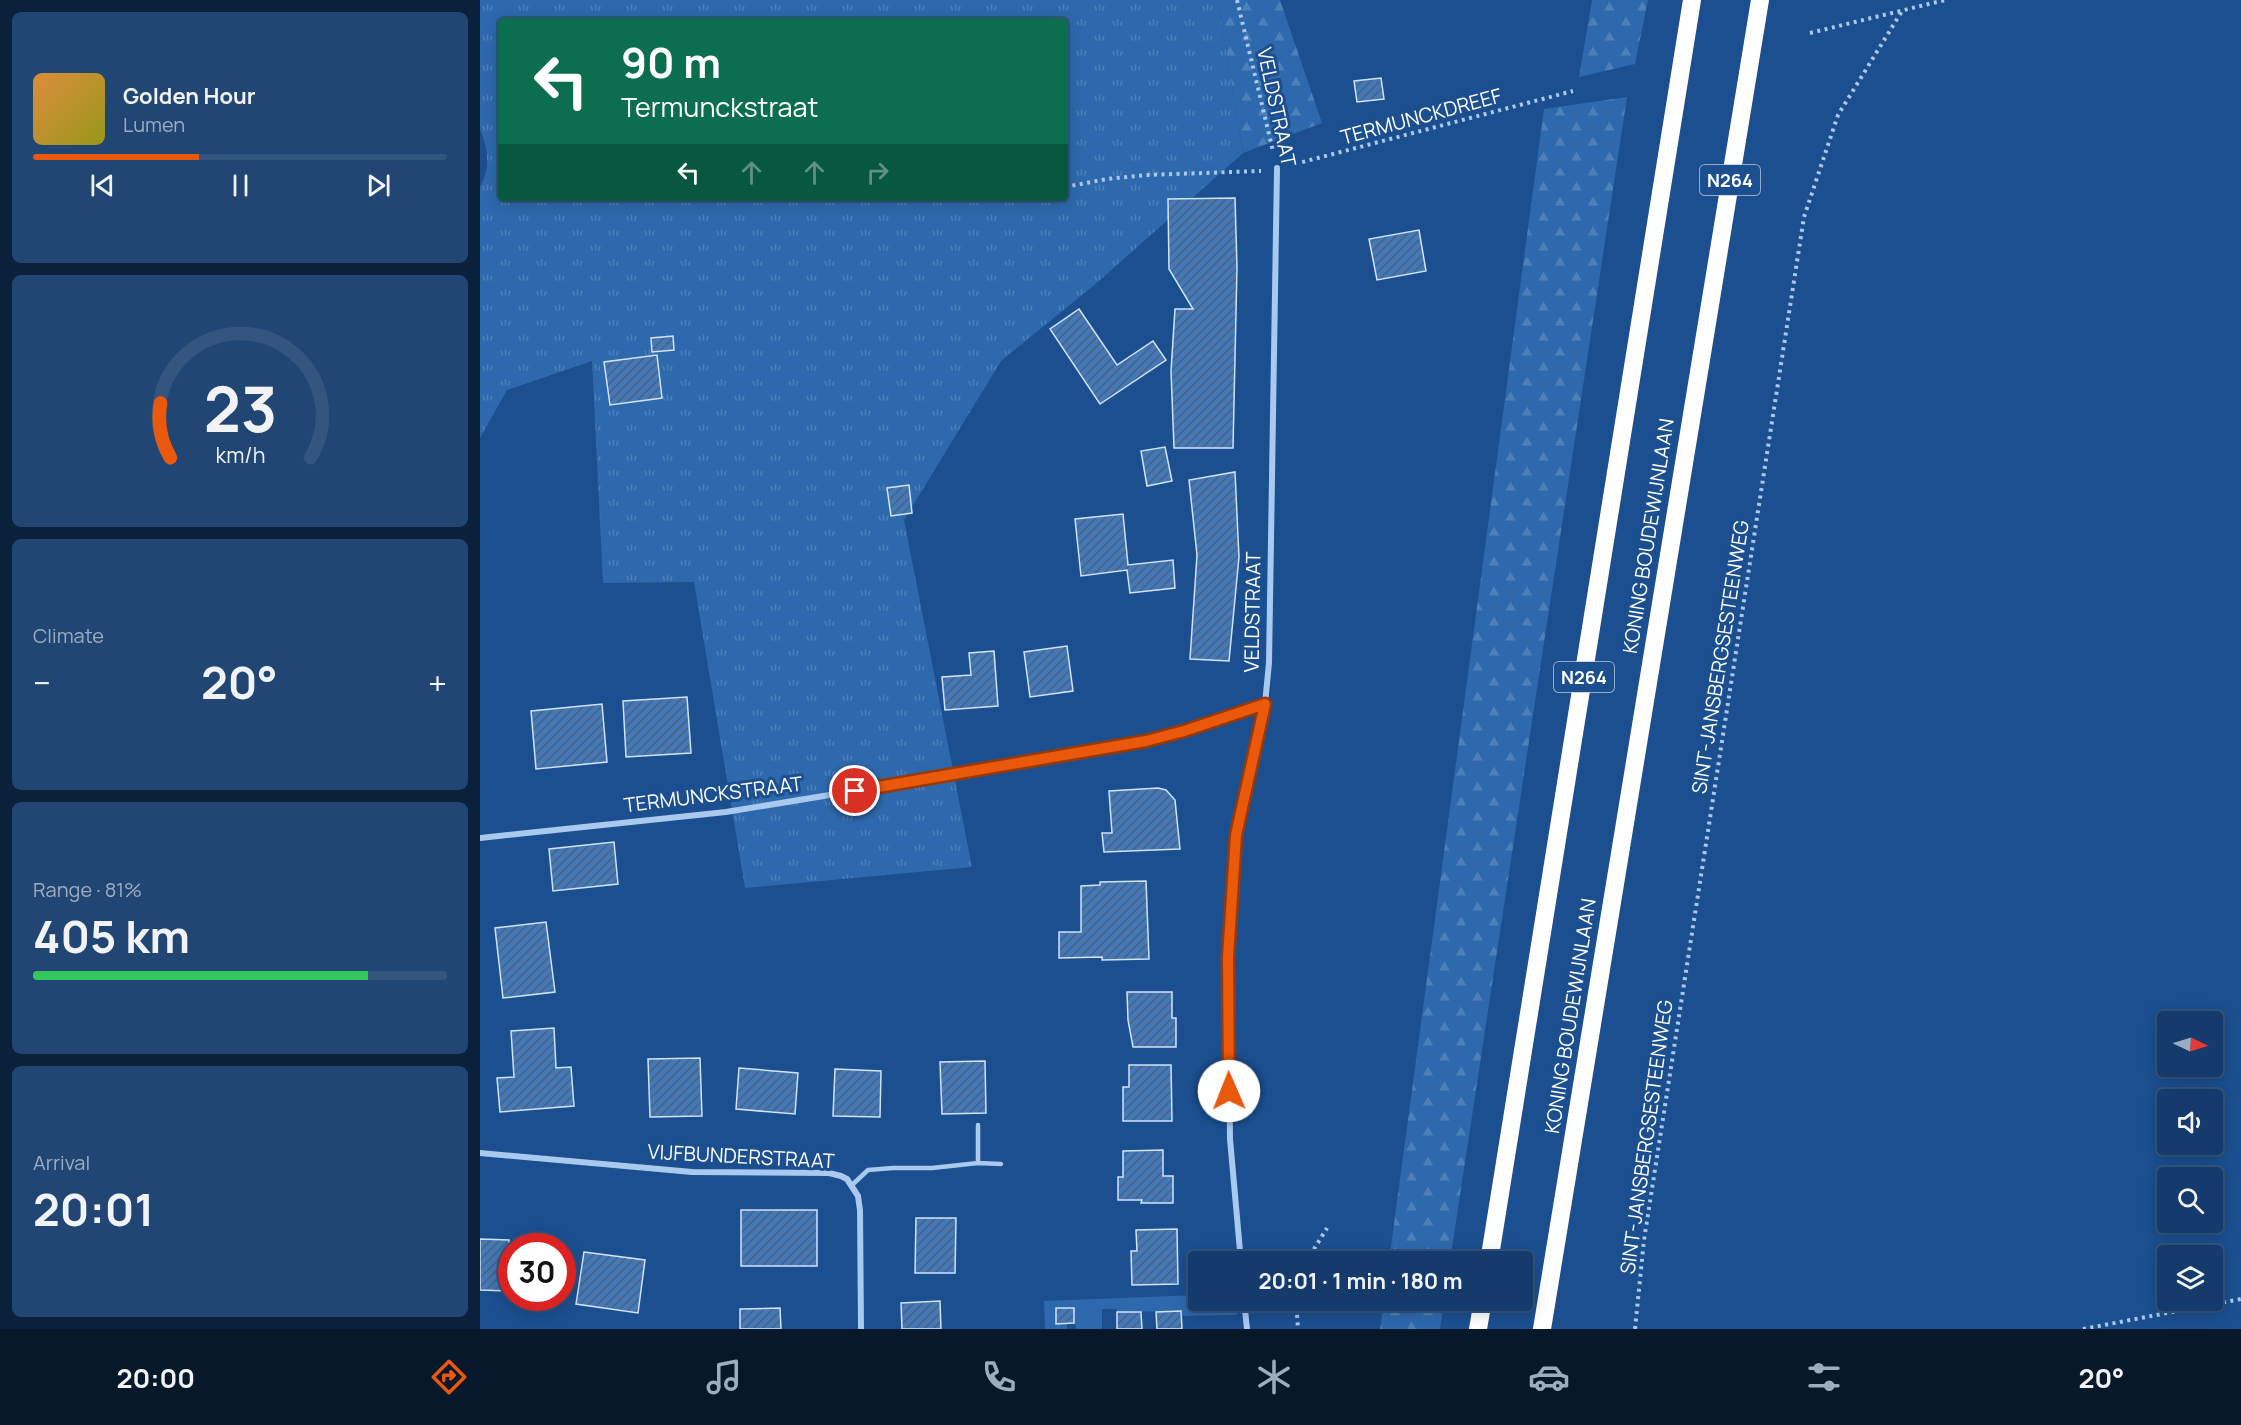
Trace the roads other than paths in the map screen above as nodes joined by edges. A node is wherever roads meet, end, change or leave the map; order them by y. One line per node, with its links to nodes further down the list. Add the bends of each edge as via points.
1 (1692, 0): 12 (highway, KONING BOUDEWIJNLAAN / N264)
2 (1760, 0): 18 (highway, KONING BOUDEWIJNLAAN / N264)
3 (1276, 168): 4 (street, VELDSTRAAT, via 1269,663)
4 (1265, 704): 5 (street, TERMUNCKSTRAAT, via 1184,731 1090,752 726,812); 11 (street, VELDSTRAAT, via 1236,835 1228,957 1230,1139)
5 (480, 838)
6 (978, 1125): 8 (lane)
7 (480, 1153): 10 (street, VIJFBUNDERSTRAAT, via 692,1172 835,1174)
8 (978, 1163): 9 (lane); 10 (lane, via 868,1170)
9 (1002, 1164)
10 (852, 1185): 15 (street, VIJFBUNDERSTRAAT, via 860,1210)
11 (1240, 1251)
12 (1491, 1251)
13 (1245, 1311): 16 (street)
14 (1481, 1311): 17 (highway)
15 (861, 1329)
16 (1247, 1329)
17 (1478, 1329)
18 (1542, 1329)

